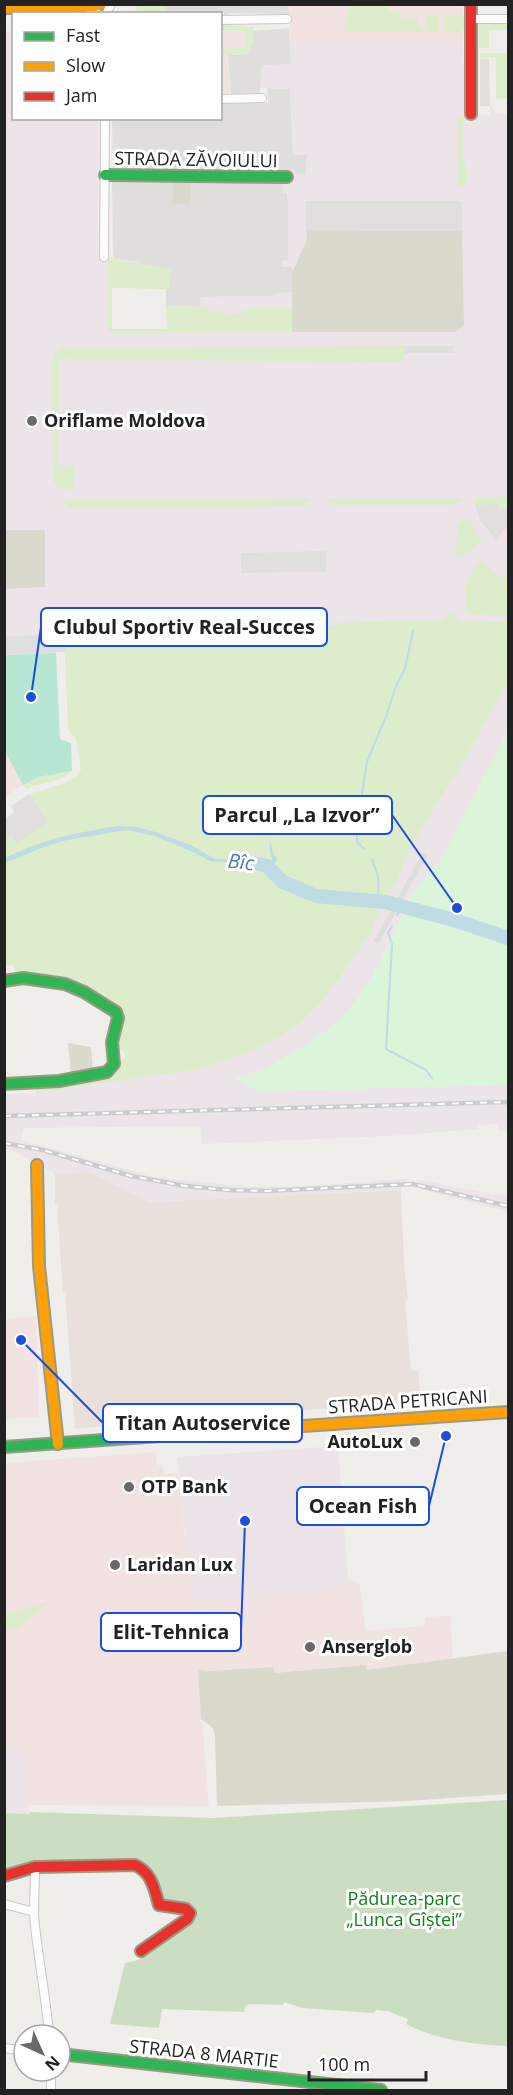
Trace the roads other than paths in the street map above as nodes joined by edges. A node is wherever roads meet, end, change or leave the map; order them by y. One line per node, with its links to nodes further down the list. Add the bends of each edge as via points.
1 (101, 4): 3 (street)
2 (471, 4): 7 (street)
3 (85, 6): 4 (street); 5 (street)
4 (4, 8)
5 (95, 12)
6 (287, 19): 9 (street)
7 (471, 19): 8 (street); 12 (street)
8 (508, 19)
9 (222, 21)
10 (262, 98): 11 (street)
11 (222, 99)
12 (471, 114)
13 (105, 120): 14 (street)
14 (105, 175): 15 (street, STRADA ZĂVOIULUI); 16 (street)
15 (287, 177)
16 (104, 257)
17 (4, 981): 18 (street, via 23,978 65,984 98,1000 116,1012 118,1018 112,1042 114,1064 107,1072 59,1081)
18 (4, 1084)
19 (37, 1165): 21 (street, via 39,1266)
20 (508, 1412): 21 (street, STRADA PETRICANI)
21 (58, 1444): 22 (street, STRADA PETRICANI)
22 (4, 1448)
23 (35, 1867): 24 (street); 26 (street); 27 (street, via 128,1864 144,1869 155,1885 159,1905 190,1913)
24 (4, 1876)
25 (4, 1904): 26 (street)
26 (34, 1912): 28 (street)
27 (141, 1951)
28 (48, 2023)
29 (72, 2055): 30 (street, STRADA 8 MARTIE)
30 (381, 2091)

